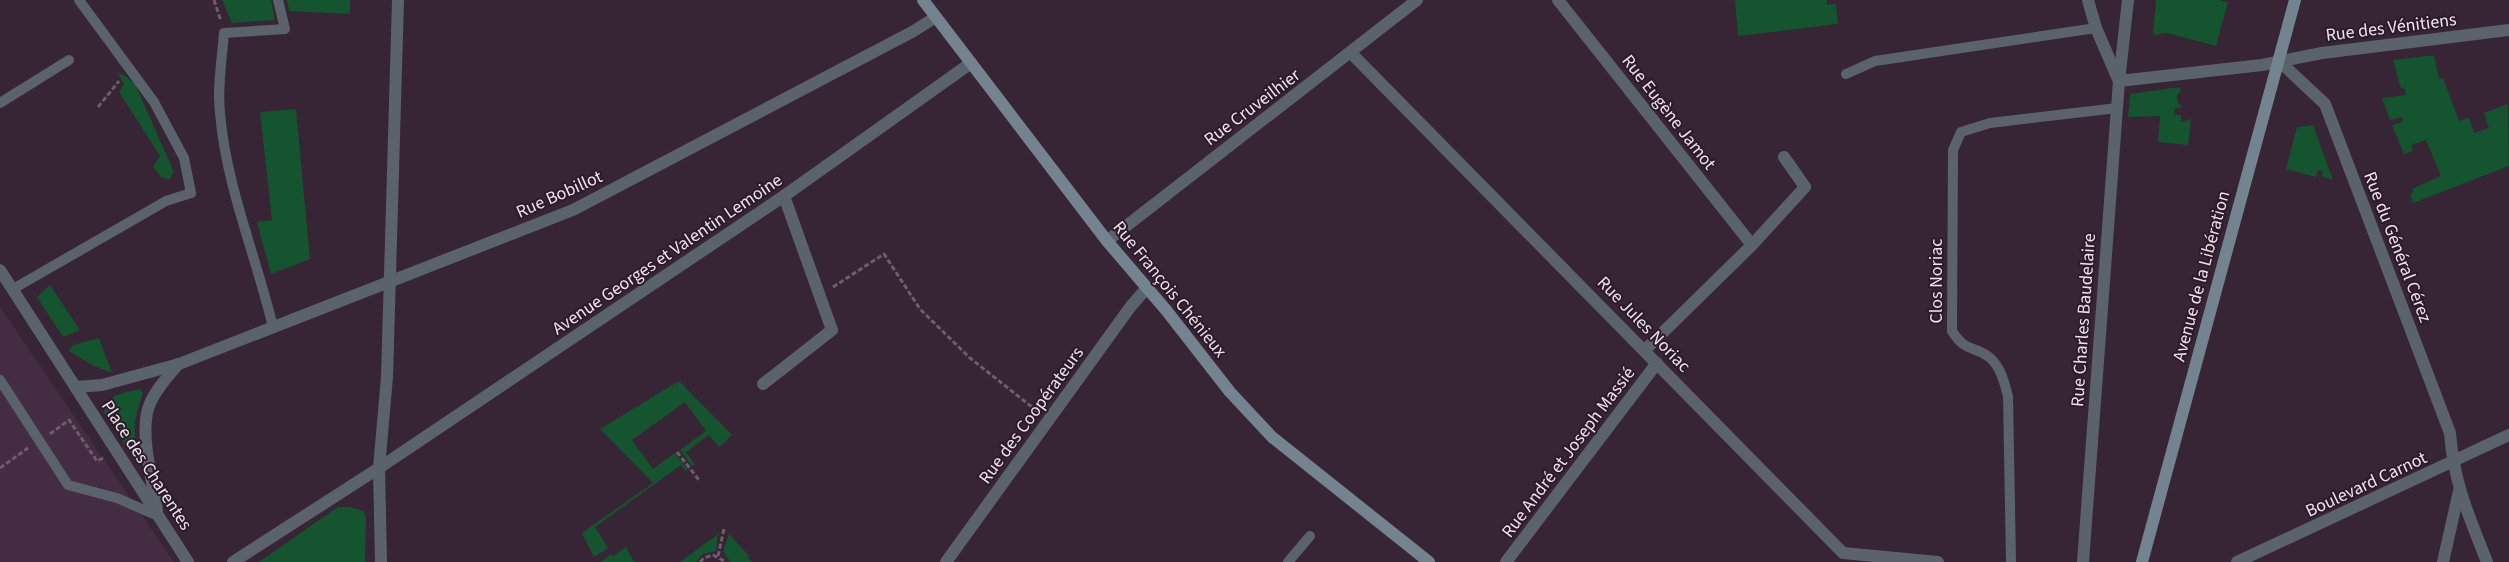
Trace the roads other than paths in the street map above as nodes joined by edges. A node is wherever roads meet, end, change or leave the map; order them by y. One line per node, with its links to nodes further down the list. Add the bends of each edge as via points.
1 (79, 0): 27 (lane, via 154,102 184,158 191,193 166,201)
2 (278, 0): 29 (lane, via 285,29 224,33 219,112 226,161)
3 (398, 0): 26 (street)
4 (923, 0): 10 (main road, Rue François Chénieux)
5 (1417, 0): 13 (street, Rue Cruveilhier)
6 (1558, 0): 24 (street, Rue Eugène Jamot)
7 (2088, 0): 11 (street)
8 (2128, 0): 18 (street, Rue Charles Baudelaire)
9 (2295, 0): 15 (main road, Avenue de la Libération)
10 (936, 17): 16 (main road, Rue François Chénieux); 26 (street, Rue Bobillot, via 573,210)
11 (2096, 28): 17 (lane, via 1875,61); 18 (street)
12 (2509, 30): 15 (street, Rue des Vénitiens)
13 (1351, 53): 23 (street, Rue Cruveilhier); 30 (street, Rue Jules Noriac)
14 (69, 60): 19 (lane)
15 (2278, 60): 18 (street, Rue des Vénitiens, via 2262,65); 37 (street, Rue du Général Cérez, via 2325,104 2450,433); 52 (main road, Avenue de la Libération)
16 (971, 63): 22 (street, Avenue Georges et Valentin Lemoine); 23 (main road, Rue François Chénieux)
17 (1846, 74)
18 (2119, 80): 20 (street, Rue Charles Baudelaire)
19 (0, 103)
20 (2117, 108): 50 (lane, Clos Noriac, via 1990,123 1961,132 1953,150 1952,331 1960,344 1989,357 2001,371 2008,396); 51 (street, Rue Charles Baudelaire)
21 (1784, 157): 24 (street, via 1805,187)
22 (784, 196): 34 (street, via 832,330); 38 (street, Avenue Georges et Valentin Lemoine)
23 (1107, 240): 28 (main road, Rue François Chénieux)
24 (1752, 245): 30 (street)
25 (0, 270): 27 (street, Place des Charentes)
26 (388, 281): 29 (street, Rue Bobillot); 38 (street, via 387,377)
27 (13, 289): 35 (street, Place des Charentes)
28 (1146, 289): 45 (street, Rue des Coopérateurs); 47 (main road, Rue François Chénieux, via 1230,392 1272,437)
29 (273, 327): 32 (street, Rue Bobillot)
30 (1645, 350): 31 (street, Rue Jules Noriac)
31 (1658, 363): 48 (street, Rue André et Joseph Massié); 49 (street, Rue Jules Noriac, via 1843,553)
32 (179, 364): 35 (street, Rue Bobillot, via 102,385); 40 (street, Rue Bobillot, via 148,408 146,436)
33 (0, 380): 40 (lane, via 68,485 117,498)
34 (763, 384)
35 (76, 387): 40 (street, Place des Charentes)
36 (2509, 435): 37 (street, Boulevard Carnot)
37 (2453, 463): 39 (street, Rue du Général Cérez); 53 (street, Boulevard Carnot)
38 (379, 468): 43 (street); 44 (street)
39 (2459, 491): 54 (street); 55 (street)
40 (158, 516): 42 (street, Place des Charentes)
41 (1310, 536): 46 (lane)
42 (188, 562)
43 (233, 562)
44 (381, 562)
45 (946, 562)
46 (1288, 562)
47 (1429, 562)
48 (1506, 562)
49 (1938, 562)
50 (2011, 562)
51 (2083, 562)
52 (2142, 562)
53 (2237, 562)
54 (2443, 562)
55 (2488, 562)

